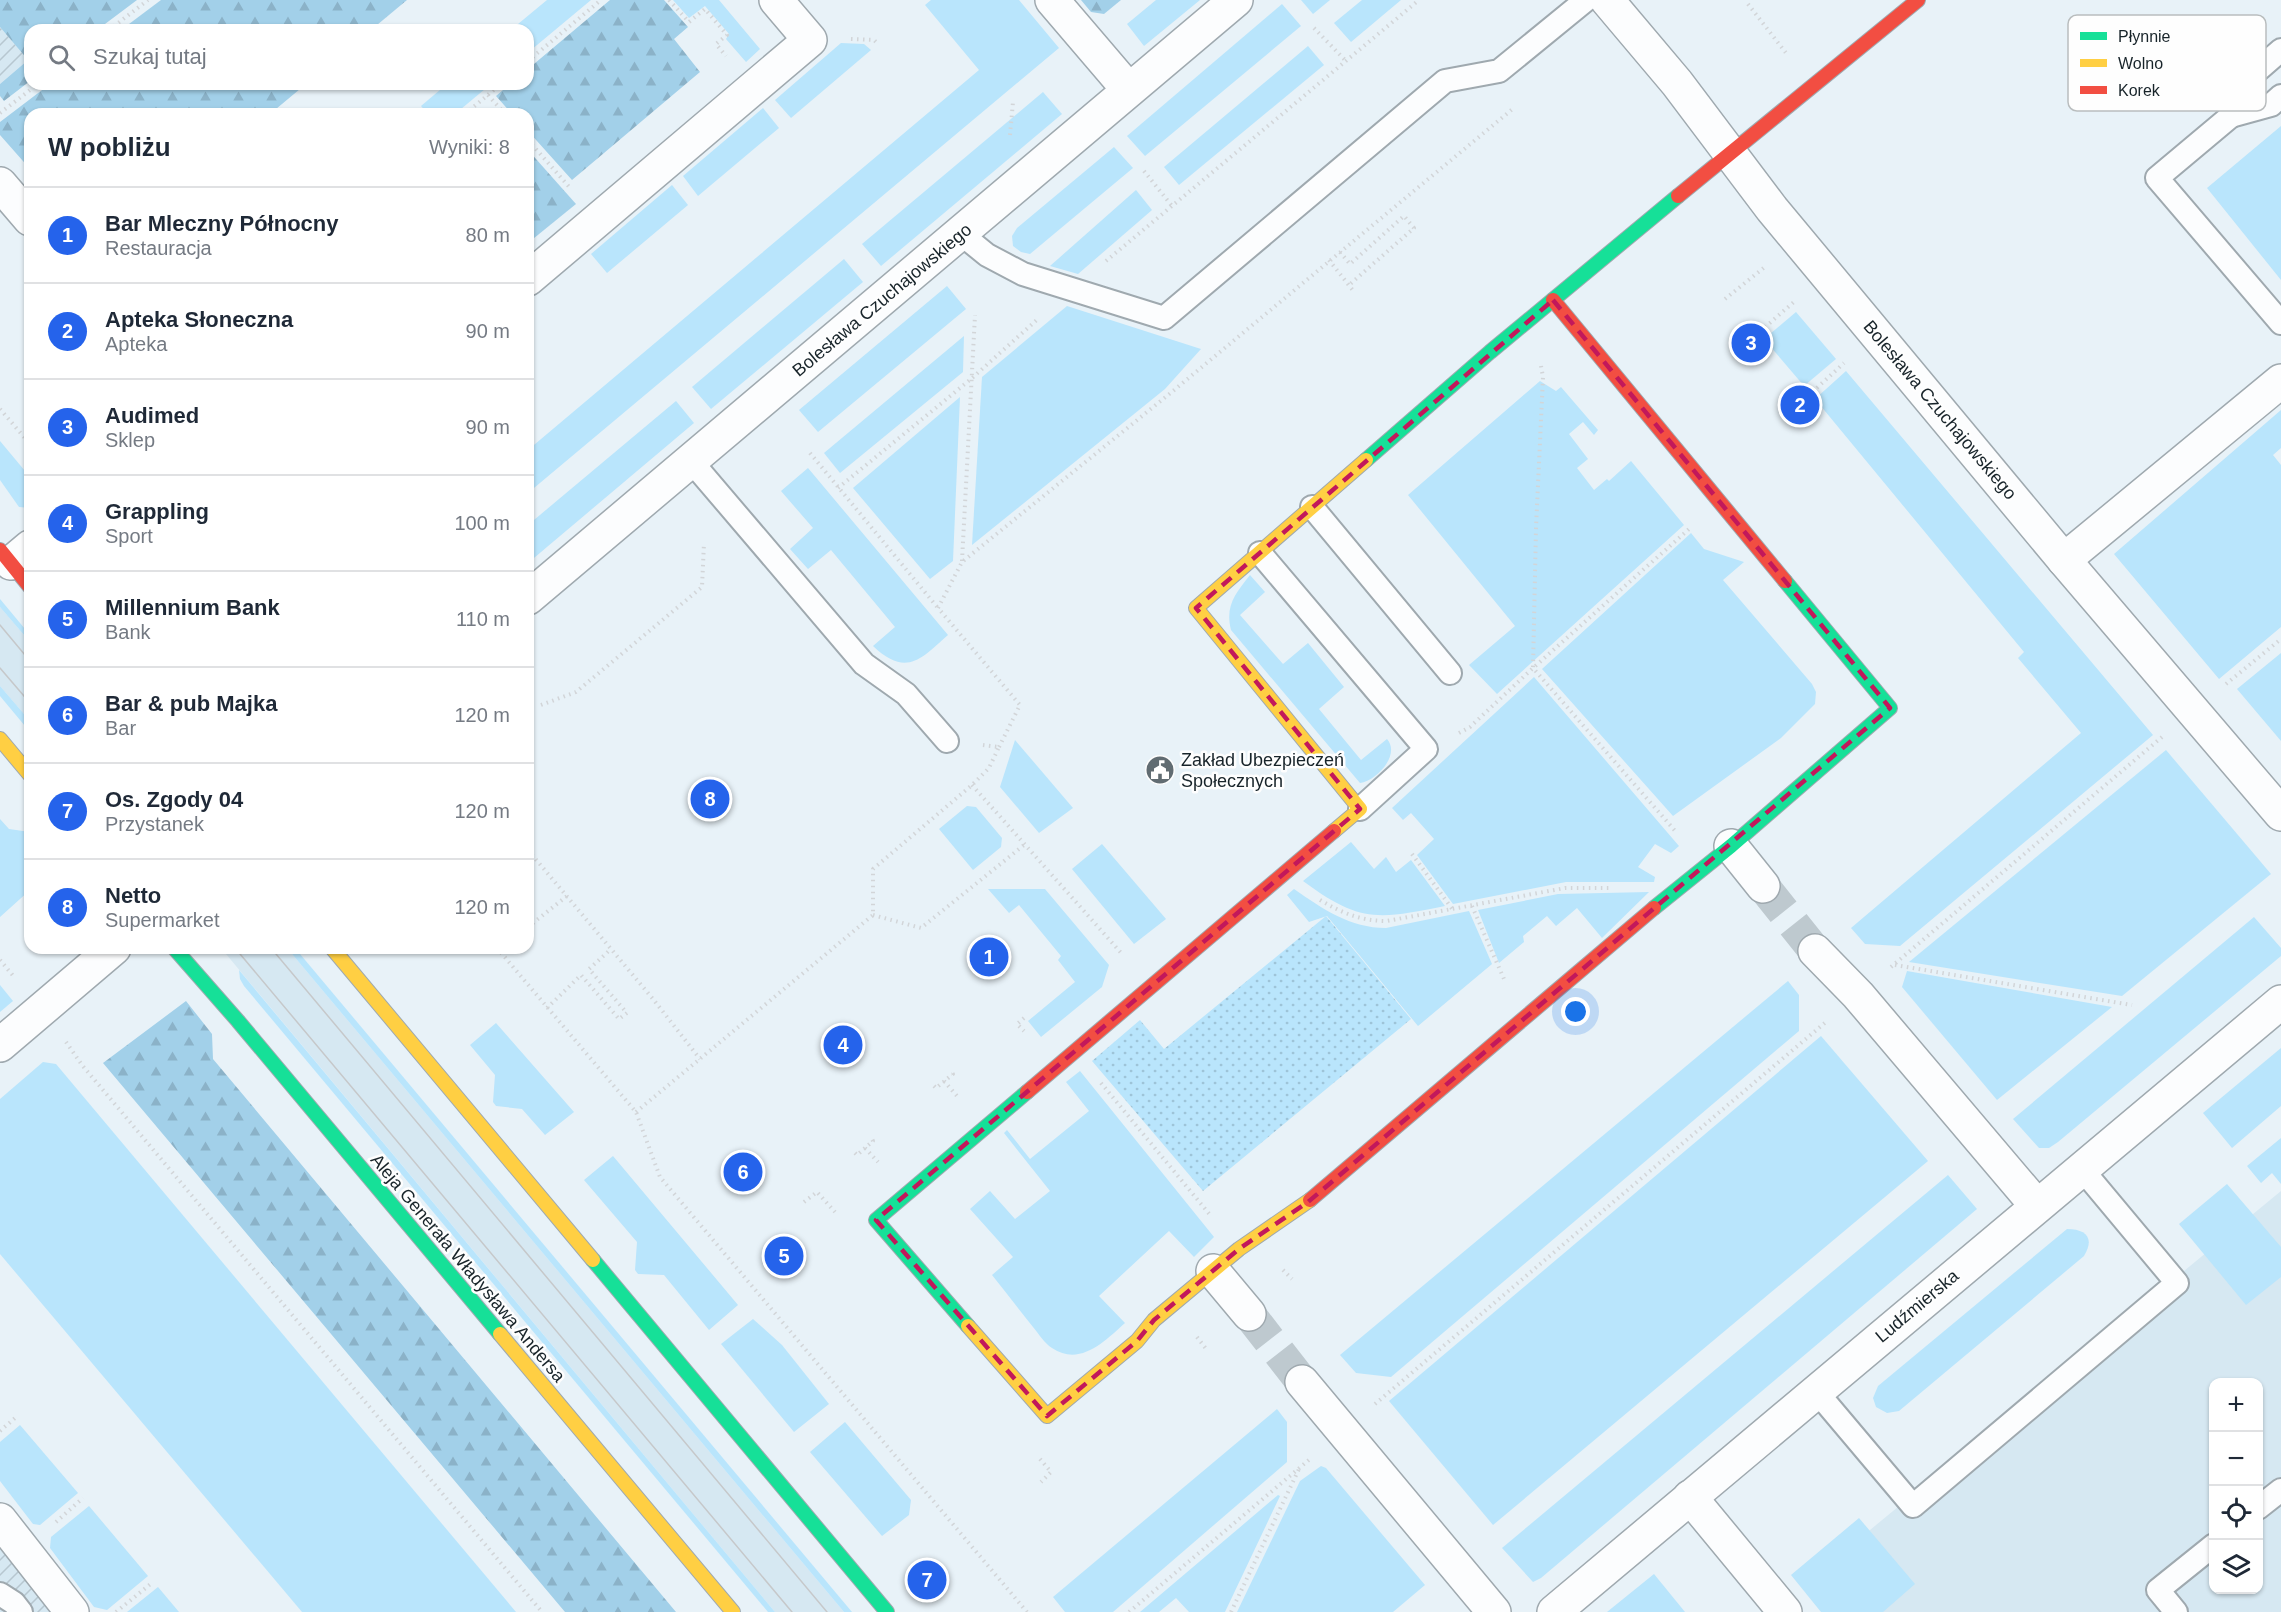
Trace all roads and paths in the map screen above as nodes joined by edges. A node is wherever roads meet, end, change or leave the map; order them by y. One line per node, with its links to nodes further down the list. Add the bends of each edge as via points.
1 (148, 0): 12 (path)
2 (601, 0): 18 (path)
3 (669, 0): 15 (path, via 689,22 705,9 727,35)
4 (776, 0): 49 (street, via 810,40)
5 (1052, 0): 22 (street)
6 (1236, 0): 22 (street, Bolesława Czuchajowskiego)
7 (1419, 0): 20 (path)
8 (1586, 0): 44 (lane, via 1499,71 1445,81 1164,318 1023,274 987,255)
9 (1607, 0): 38 (street, Bolesława Czuchajowskiego)
10 (1918, 0): 38 (street)
11 (1748, 4): 19 (path)
12 (117, 24)
13 (1314, 28): 20 (path)
14 (841, 38): 16 (path, via 874,40)
15 (716, 44)
16 (878, 44)
17 (2281, 50): 21 (lane)
18 (534, 55)
19 (1791, 59)
20 (1346, 60): 42 (path)
21 (2266, 63)
22 (1128, 89): 44 (street, Bolesława Czuchajowskiego)
23 (30, 90): 34 (path)
24 (494, 90): 25 (path)
25 (488, 95): 30 (path); 31 (path)
26 (2281, 96): 29 (lane)
27 (1013, 102): 36 (path)
28 (1519, 104): 45 (path)
29 (2266, 106)
30 (472, 108)
31 (500, 108)
32 (2233, 111): 35 (lane)
33 (2249, 111): 35 (lane)
34 (0, 113)
35 (2231, 116): 57 (lane, via 2157,178)
36 (1011, 121)
37 (534, 147): 41 (path)
38 (1731, 152): 53 (street); 73 (street, Bolesława Czuchajowskiego, via 1772,209)
39 (1144, 171): 42 (path)
40 (0, 184): 43 (street)
41 (579, 197)
42 (1172, 206): 48 (path)
43 (24, 212)
44 (960, 233): 67 (street, Bolesława Czuchajowskiego)
45 (1340, 252): 46 (path); 50 (path, via 1350,264 1404,216 1414,228)
46 (1329, 260): 50 (path); 74 (path)
47 (1766, 265): 52 (path)
48 (1100, 266)
49 (534, 274)
50 (1349, 285): 51 (path)
51 (1355, 293)
52 (1725, 299)
53 (1553, 300): 69 (street); 92 (street, via 1890,708)
54 (1795, 300): 58 (path)
55 (1045, 313): 61 (path)
56 (975, 315): 61 (path)
57 (2281, 323)
58 (1756, 335)
59 (1847, 361): 63 (path)
60 (1543, 377): 78 (path)
61 (971, 379): 68 (path); 74 (path)
62 (2281, 381): 73 (street)
63 (1808, 396)
64 (0, 409): 65 (path)
65 (24, 437)
66 (810, 453): 68 (path)
67 (691, 462): 75 (street, Bolesława Czuchajowskiego); 84 (lane, via 864,664 906,694)
68 (838, 488): 76 (path)
69 (1312, 507): 72 (street); 79 (lane)
70 (1692, 526): 78 (path)
71 (704, 543): 81 (path, via 702,587 576,692)
72 (1260, 553): 86 (lane); 88 (street, via 1196,608)
73 (2064, 560): 89 (street, Bolesława Czuchajowskiego)
74 (962, 562): 76 (path)
75 (534, 593)
76 (938, 608): 85 (path, via 1020,705)
77 (2281, 639): 80 (path)
78 (1533, 668): 86 (path, via 1470,727); 90 (path)
79 (1450, 673)
80 (2220, 689)
81 (541, 705)
82 (2169, 730): 110 (path)
83 (0, 739): 87 (street)
84 (947, 741)
85 (999, 747)
86 (1426, 749): 88 (lane)
87 (24, 768)
88 (1360, 809): 137 (street, via 876,1220 1047,1416)
89 (2281, 814)
90 (1683, 840)
91 (1024, 845): 101 (path, via 921,928); 101 (path, via 972,785 873,869); 109 (path)
92 (1731, 846): 95 (street); 137 (street, via 1308,1202)
93 (1412, 854): 100 (path)
94 (534, 857): 97 (path)
95 (1763, 886)
96 (1618, 888): 99 (path, via 1565,888)
97 (567, 896): 102 (path); 103 (path)
98 (1313, 896): 100 (path, via 1343,913 1375,921)
99 (1472, 906): 100 (path); 112 (path)
100 (1453, 910)
101 (873, 915): 121 (path)
102 (534, 922)
103 (611, 949): 115 (path, via 589,969 627,1013 619,1019 581,975); 121 (path)
104 (1815, 951): 135 (street, via 1858,995)
105 (107, 954): 120 (street)
106 (179, 954): 161 (street, Aleja Generała Władysława Andersa)
107 (337, 954): 162 (street)
108 (503, 954): 115 (path)
109 (1126, 959)
110 (1894, 964): 111 (path); 114 (path)
111 (1887, 970)
112 (1504, 980)
113 (2281, 1002): 132 (street, Ludźmierska)
114 (2132, 1005)
115 (547, 1008): 127 (path)
116 (1024, 1018): 118 (path, via 1017,1024)
117 (1828, 1020): 141 (path)
118 (1024, 1032)
119 (61, 1034): 160 (path, via 82,1065)
120 (0, 1045)
121 (700, 1059): 127 (path)
122 (951, 1072): 123 (path)
123 (944, 1081): 125 (path); 126 (path)
124 (1100, 1082): 136 (path)
125 (934, 1086)
126 (955, 1094)
127 (636, 1112): 163 (path, via 660,1177)
128 (872, 1139): 129 (path)
129 (866, 1148): 130 (path); 131 (path)
130 (855, 1153)
131 (877, 1160)
132 (2081, 1168): 135 (street, Ludźmierska); 140 (lane, via 2178,1282 1941,1483 1913,1506)
133 (804, 1202): 134 (path, via 817,1192)
134 (826, 1202)
135 (2037, 1206): 140 (street, Ludźmierska)
136 (1216, 1222)
137 (1213, 1271): 138 (street)
138 (1249, 1314)
139 (1302, 1382): 166 (street)
140 (1816, 1390): 149 (street, Ludźmierska)
141 (1366, 1412)
142 (15, 1418): 143 (path)
143 (0, 1431)
144 (1315, 1455): 145 (path)
145 (1300, 1467): 164 (path); 165 (path)
146 (1046, 1477): 147 (path)
147 (1041, 1482)
148 (2281, 1490): 151 (lane)
149 (1690, 1497): 167 (street, Ludźmierska); 168 (street)
150 (83, 1498): 153 (path)
151 (2263, 1505)
152 (0, 1520): 158 (street)
153 (52, 1526)
154 (2209, 1549): 169 (lane, via 2158,1590)
155 (153, 1582): 159 (path)
156 (0, 1594): 157 (lane)
157 (21, 1612)
158 (72, 1612)
159 (116, 1612)
160 (542, 1612)
161 (733, 1612)
162 (887, 1612)
163 (1027, 1612)
164 (1129, 1612)
165 (1231, 1612)
166 (1494, 1612)
167 (1554, 1612)
168 (1785, 1612)
169 (2176, 1612)

